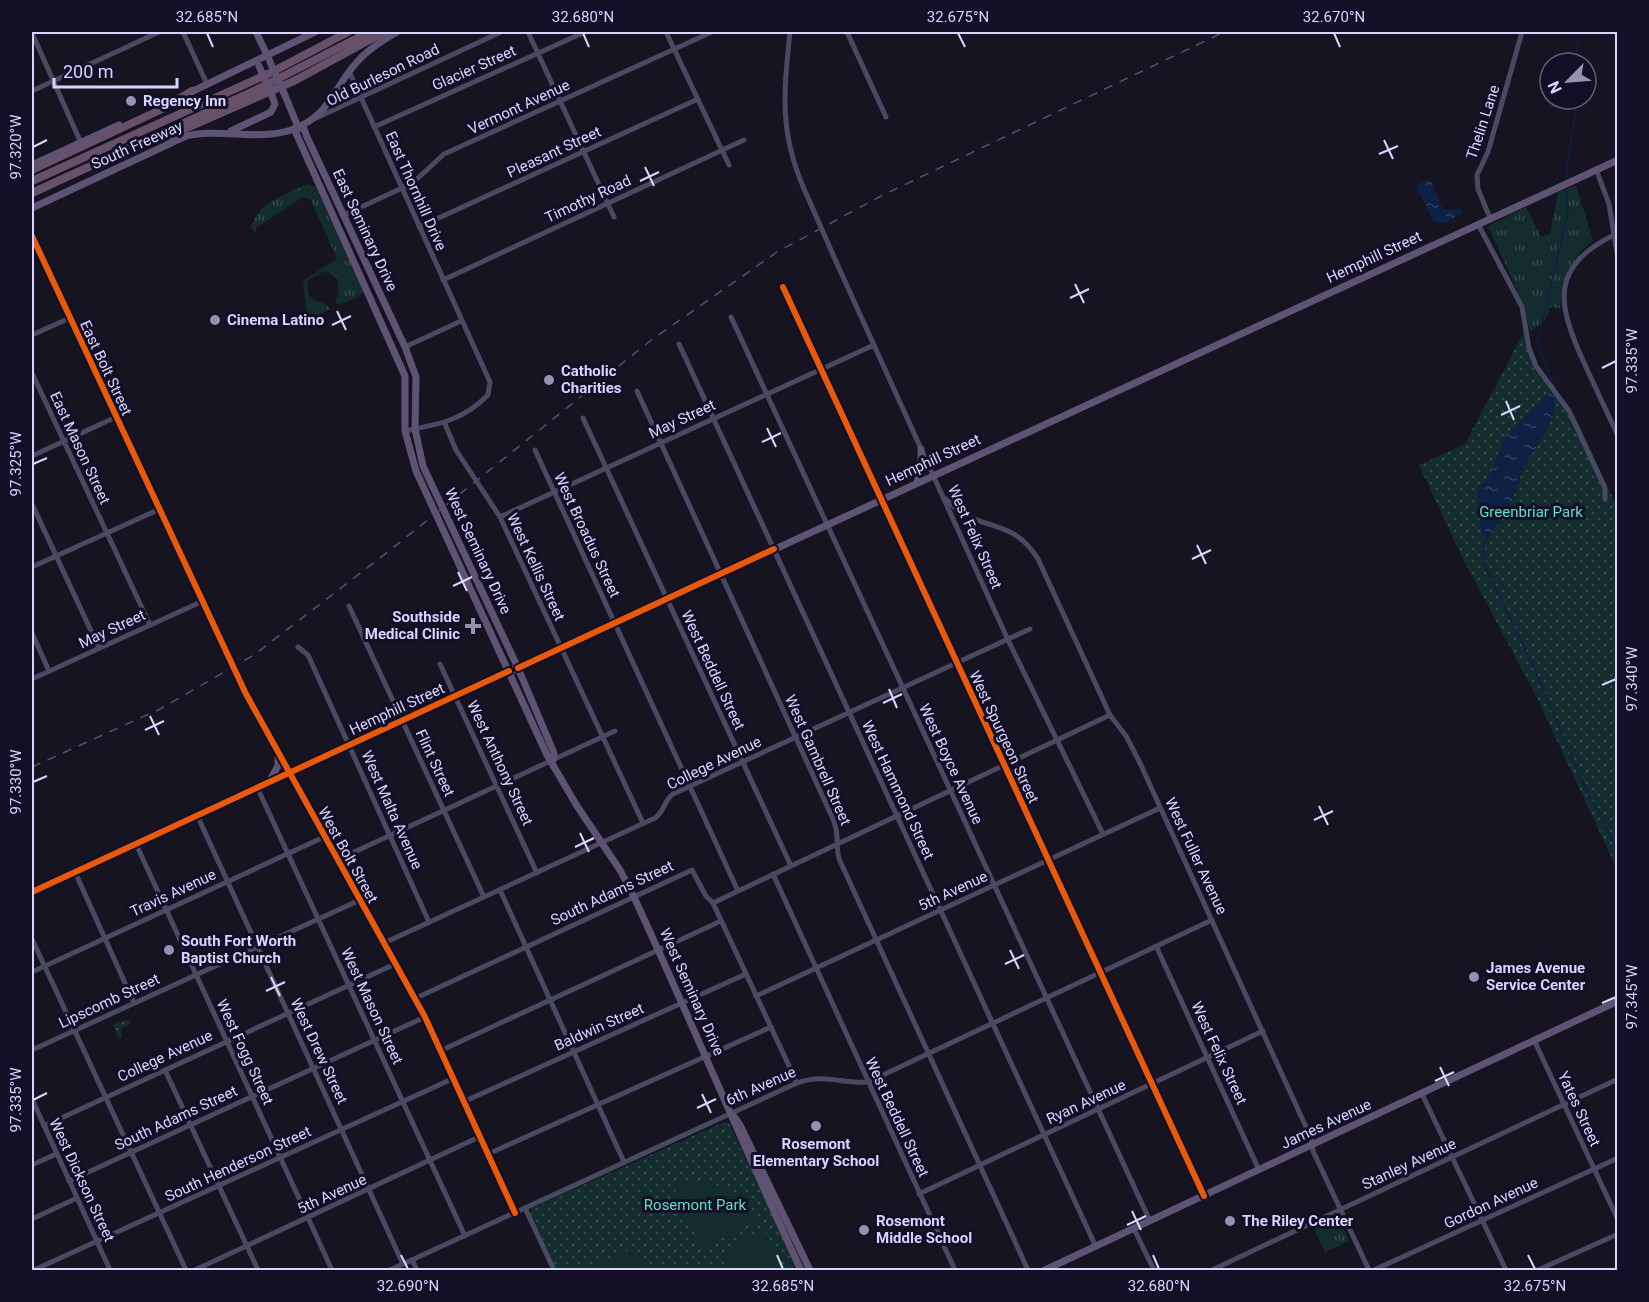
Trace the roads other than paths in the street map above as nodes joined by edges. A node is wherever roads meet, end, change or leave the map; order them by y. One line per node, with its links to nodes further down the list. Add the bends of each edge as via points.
1 (32, 32): 23 (street)
2 (159, 32): 23 (street)
3 (183, 32): 24 (street)
4 (256, 32): 20 (main road, East Seminary Drive)
5 (315, 32): 20 (main road, South Freeway)
6 (348, 32): 46 (highway, South Freeway, via 270,73)
7 (369, 32): 37 (highway, South Freeway, via 280,78)
8 (384, 32): 37 (highway, via 265,95 166,137)
9 (397, 32): 22 (main road, South Freeway, via 366,53)
10 (501, 32): 27 (street, Old Burleson Road)
11 (528, 32): 19 (street)
12 (585, 32): 19 (street, Glacier Street)
13 (666, 32): 18 (street)
14 (712, 32): 18 (street, Vermont Avenue)
15 (790, 32): 71 (street, West Felix Street, bridge, via 783,107 790,151 800,182)
16 (848, 32): 30 (street)
17 (1522, 32): 54 (street, Thelin Lane, via 1488,152 1477,175 1478,189)
18 (674, 48): 28 (street); 29 (street, Vermont Avenue)
19 (538, 53): 29 (street); 33 (street, Glacier Street)
20 (269, 59): 21 (main road, South Freeway); 32 (main road, East Seminary Drive, bridge)
21 (258, 64): 24 (main road, South Freeway); 34 (main road, bridge, via 275,104 271,112)
22 (349, 71): 27 (street, East Thornhill Drive); 31 (main road, South Freeway, via 335,96)
23 (53, 81): 25 (street); 36 (street)
24 (207, 84): 26 (main road, South Freeway)
25 (32, 91)
26 (192, 92): 36 (main road, South Freeway); 44 (highway)
27 (361, 99): 31 (street, Old Burleson Road); 33 (street, East Thornhill Drive)
28 (698, 99): 38 (street); 39 (street, Pleasant Street)
29 (560, 101): 39 (street); 47 (street, Vermont Avenue, via 444,154)
30 (886, 117)
31 (307, 122): 32 (main road, South Freeway)
32 (298, 127): 34 (main road, South Freeway, via 265,135); 45 (main road, East Seminary Drive, via 296,133); 49 (main road, East Seminary Drive, via 304,129)
33 (374, 127): 47 (street, East Thornhill Drive)
34 (229, 132): 51 (main road, South Freeway, via 186,136)
35 (744, 140): 38 (street, Timothy Road)
36 (81, 143): 41 (main road, South Freeway)
37 (135, 144): 48 (highway, South Freeway)
38 (722, 150): 42 (street); 50 (street, Timothy Road)
39 (584, 152): 50 (street); 56 (street, Pleasant Street)
40 (1617, 159): 43 (main road, Hemphill Street)
41 (32, 165)
42 (729, 165)
43 (1596, 169): 54 (main road, Hemphill Street); 57 (street, via 1607,193)
44 (32, 170)
45 (316, 177): 49 (main road); 63 (main road, East Seminary Drive)
46 (32, 181)
47 (402, 188): 52 (street, Vermont Avenue); 56 (street, East Thornhill Drive)
48 (32, 193)
49 (338, 202): 52 (main road, East Seminary Drive)
50 (608, 203): 53 (street); 61 (street, Timothy Road)
51 (32, 208)
52 (344, 214): 60 (main road, East Seminary Drive)
53 (614, 217)
54 (1490, 218): 55 (main road, Hemphill Street)
55 (1478, 224): 90 (main road, Hemphill Street); 94 (street, via 1521,307 1529,348 1545,381 1563,403 1605,488)
56 (419, 227): 61 (street, East Thornhill Drive)
57 (1616, 233): 59 (street); 83 (street, via 1592,246 1574,265 1563,307 1568,328)
58 (32, 236): 66 (street, East Bolt Street)
59 (1617, 259)
60 (365, 261): 63 (main road); 64 (main road, East Seminary Drive)
61 (443, 280): 67 (street, East Thornhill Drive)
62 (783, 287): 73 (street, West Spurgeon Street)
63 (371, 296): 64 (main road); 68 (main road, East Seminary Drive)
64 (390, 316): 72 (main road, East Seminary Drive)
65 (731, 316): 76 (street, West Boyce Avenue)
66 (70, 318): 69 (street); 77 (street, East Bolt Street)
67 (461, 321): 72 (street); 80 (street, East Thornhill Drive, via 490,386 481,402)
68 (389, 334): 72 (main road); 82 (main road, West Seminary Drive, via 405,376)
69 (32, 335)
70 (679, 344): 79 (street, West Hammond Street)
71 (874, 345): 73 (street, May Street); 86 (street, West Felix Street)
72 (405, 347): 81 (main road, West Seminary Drive, via 417,384)
73 (821, 369): 76 (street, May Street); 95 (street, West Spurgeon Street)
74 (32, 373): 84 (street, East Mason Street)
75 (637, 391): 85 (street, West Gambrell Street)
76 (767, 393): 79 (street, May Street); 100 (street, West Boyce Avenue)
77 (116, 417): 84 (street); 97 (street, East Bolt Street)
78 (583, 418): 89 (street, West Beddell Street)
79 (713, 418): 85 (street, May Street); 103 (street, West Hammond Street)
80 (445, 424): 81 (street); 99 (street, West Kellis Street, via 456,450)
81 (415, 429): 82 (street); 107 (main road, West Seminary Drive, via 427,477)
82 (405, 431): 108 (main road, West Seminary Drive, via 416,471)
83 (1617, 436)
84 (63, 441): 88 (street); 102 (street, East Mason Street)
85 (661, 442): 89 (street, May Street); 106 (street, West Gambrell Street)
86 (921, 449): 90 (street, West Felix Street); 91 (main road)
87 (535, 450): 92 (street, West Broadus Street)
88 (32, 456)
89 (606, 468): 92 (street, May Street); 109 (street, West Beddell Street)
90 (933, 476): 91 (main road, Hemphill Street); 93 (street, West Felix Street)
91 (917, 483): 95 (main road, Hemphill Street)
92 (554, 492): 99 (street, May Street); 112 (street, West Broadus Street)
93 (946, 499): 98 (street, West Fuller Avenue); 101 (street, West Felix Street)
94 (1605, 499)
95 (881, 500): 100 (main road, Hemphill Street); 121 (street, West Spurgeon Street)
96 (32, 504): 104 (street)
97 (160, 509): 102 (street); 110 (street, West Bolt Street)
98 (964, 515): 101 (street); 129 (street, West Fuller Avenue, via 1002,527 1029,546)
99 (500, 517): 118 (street, West Kellis Street)
100 (827, 524): 103 (main road, Hemphill Street); 126 (street, West Boyce Avenue)
101 (958, 528): 116 (street, West Felix Street)
102 (106, 533): 104 (street); 113 (street)
103 (774, 549): 106 (main road, Hemphill Street); 128 (street, West Hammond Street)
104 (56, 556): 105 (street); 119 (street)
105 (32, 567)
106 (721, 573): 109 (main road, Hemphill Street); 133 (street, West Gambrell Street)
107 (482, 592): 108 (main road); 122 (main road, West Seminary Drive)
108 (473, 594): 124 (main road, West Seminary Drive)
109 (667, 598): 112 (main road, Hemphill Street); 138 (street, West Beddell Street)
110 (203, 601): 113 (street, May Street); 136 (street, West Bolt Street)
111 (349, 606): 130 (street, Flint Street)
112 (615, 622): 118 (main road, Hemphill Street); 143 (street, West Broadus Street)
113 (150, 625): 119 (street, May Street)
114 (1030, 629): 116 (street, College Avenue)
115 (32, 633): 123 (street)
116 (1008, 640): 121 (street, College Avenue); 134 (street, West Felix Street)
117 (298, 647): 135 (street, West Malta Avenue, via 308,654)
118 (561, 647): 122 (main road, Hemphill Street); 132 (street, West Kellis Street)
119 (99, 648): 123 (street, May Street)
120 (440, 664): 127 (street, West Anthony Street)
121 (956, 664): 126 (street, College Avenue); 139 (street, West Spurgeon Street)
122 (518, 668): 124 (main road, Hemphill Street); 137 (main road, West Seminary Drive, via 554,753)
123 (49, 671): 125 (street, May Street)
124 (509, 671): 127 (main road, Hemphill Street); 137 (main road, West Seminary Drive)
125 (32, 679)
126 (903, 688): 128 (street, College Avenue); 145 (street, West Boyce Avenue)
127 (455, 695): 130 (main road, Hemphill Street); 142 (street, West Anthony Street)
128 (850, 713): 133 (street, College Avenue); 149 (street, West Hammond Street)
129 (1110, 715): 134 (street); 146 (street, West Fuller Avenue, via 1131,746)
130 (402, 720): 135 (main road, Hemphill Street); 147 (street, Flint Street)
131 (615, 731): 132 (street)
132 (602, 737): 137 (street); 150 (street, West Kellis Street)
133 (796, 738): 138 (street, College Avenue); 156 (street, West Gambrell Street, via 838,830)
134 (1059, 740): 139 (street); 151 (street, West Felix Street)
135 (349, 745): 140 (main road, Hemphill Street); 152 (street, West Malta Avenue)
136 (278, 754): 140 (street, West Bolt Street); 141 (main road, via 278,766)
137 (553, 760): 142 (street); 154 (main road, West Seminary Drive, via 569,794)
138 (743, 762): 143 (street, College Avenue); 160 (street, West Beddell Street)
139 (1005, 765): 145 (street); 159 (street, West Spurgeon Street)
140 (288, 773): 141 (main road, Hemphill Street); 153 (street, West Bolt Street)
141 (269, 782): 144 (main road, Hemphill Street)
142 (497, 786): 147 (street); 162 (street, West Anthony Street)
143 (690, 786): 150 (street, College Avenue, via 667,798 660,814); 167 (street, West Broadus Street)
144 (257, 787): 148 (main road, Hemphill Street); 157 (street, West Mason Street)
145 (951, 791): 149 (street); 165 (street, West Boyce Avenue)
146 (1160, 808): 151 (street, 5th Avenue); 176 (street, West Fuller Avenue)
147 (444, 811): 152 (street); 170 (street, Flint Street)
148 (197, 815): 155 (main road, Hemphill Street); 164 (street, West Drew Street)
149 (897, 816): 156 (street); 174 (street, West Hammond Street)
150 (643, 823): 154 (street, College Avenue)
151 (1103, 834): 159 (street, 5th Avenue)
152 (390, 836): 158 (street); 178 (street, West Malta Avenue)
153 (324, 837): 157 (street, Travis Avenue); 158 (street, West Bolt Street)
154 (603, 842): 162 (street, College Avenue); 169 (main road, West Seminary Drive)
155 (136, 844): 161 (main road, Hemphill Street); 173 (street, West Fogg Street)
156 (838, 844): 160 (street); 181 (street, West Gambrell Street, via 840,861)
157 (288, 854): 164 (street, Travis Avenue); 175 (street, West Mason Street)
158 (337, 860): 171 (street, West Bolt Street)
159 (1048, 860): 165 (street, 5th Avenue); 191 (street, West Spurgeon Street)
160 (791, 866): 163 (street)
161 (75, 872): 168 (main road, Hemphill Street); 179 (street)
162 (537, 873): 166 (street, College Avenue)
163 (773, 874): 167 (street); 189 (street, West Beddell Street)
164 (228, 881): 173 (street, Travis Avenue); 185 (street, West Drew Street)
165 (994, 885): 174 (street, 5th Avenue); 196 (street, West Boyce Avenue)
166 (500, 890): 170 (street, College Avenue); 183 (street)
167 (738, 891): 172 (street)
168 (32, 892)
169 (633, 895): 172 (street, South Adams Street, via 689,870 695,871); 183 (street, South Adams Street); 186 (main road, West Seminary Drive)
170 (484, 897): 178 (street, College Avenue)
171 (360, 900): 175 (street, Lipscomb Street); 182 (street, West Bolt Street)
172 (713, 903): 177 (street)
173 (166, 910): 179 (street, Travis Avenue); 193 (street, West Fogg Street)
174 (940, 910): 181 (street, 5th Avenue); 204 (street, West Hammond Street)
175 (318, 919): 185 (street, Lipscomb Street); 194 (street, West Mason Street)
176 (1212, 920): 184 (street); 207 (street, West Fuller Avenue)
177 (721, 921): 186 (street); 192 (street)
178 (429, 922): 182 (street, College Avenue)
179 (105, 938): 188 (street, Travis Avenue); 201 (street)
180 (32, 939): 188 (street)
181 (876, 940): 189 (street, 5th Avenue); 214 (street, West Gambrell Street)
182 (384, 943): 187 (street, West Bolt Street)
183 (526, 946): 197 (street, South Adams Street); 198 (street)
184 (1156, 946): 191 (street); 216 (street, West Felix Street)
185 (257, 947): 193 (street, Lipscomb Street); 202 (street, West Drew Street)
186 (658, 949): 198 (street); 200 (main road, West Seminary Drive)
187 (395, 964): 194 (street, College Avenue); 197 (street, West Bolt Street)
188 (44, 966): 190 (street, Travis Avenue); 206 (street)
189 (816, 968): 195 (street, 5th Avenue); 221 (street, West Beddell Street)
190 (32, 972)
191 (1101, 972): 196 (street); 223 (street, West Spurgeon Street)
192 (746, 974): 195 (street); 200 (street, Baldwin Street)
193 (196, 975): 201 (street, Lipscomb Street); 210 (street, West Fogg Street)
194 (349, 986): 202 (street, College Avenue); 208 (street, West Mason Street)
195 (756, 996): 205 (street)
196 (1047, 998): 204 (street); 232 (street, West Boyce Avenue)
197 (414, 999): 203 (street, West Bolt Street)
198 (551, 1000): 212 (street); 213 (street)
199 (1617, 1001): 209 (main road, James Avenue)
200 (682, 1002): 213 (street, Baldwin Street); 215 (main road, West Seminary Drive)
201 (134, 1003): 206 (street, Lipscomb Street)
202 (288, 1013): 210 (street, College Avenue); 217 (street, West Drew Street)
203 (425, 1017): 208 (street, South Adams Street); 212 (street, West Bolt Street)
204 (993, 1023): 214 (street); 237 (street, West Hammond Street)
205 (771, 1027): 215 (street); 222 (street)
206 (74, 1030): 211 (street, Lipscomb Street); 226 (street)
207 (1263, 1031): 216 (street, Ryan Avenue); 239 (street, West Fuller Avenue)
208 (374, 1040): 217 (street, South Adams Street); 228 (street, West Mason Street)
209 (1534, 1040): 224 (main road, James Avenue); 231 (street, Yates Street)
210 (227, 1042): 218 (street, College Avenue); 225 (street, West Fogg Street)
211 (32, 1050)
212 (440, 1051): 219 (street, West Bolt Street)
213 (574, 1052): 229 (street, Baldwin Street); 230 (street)
214 (928, 1053): 221 (street); 249 (street, West Gambrell Street)
215 (706, 1056): 230 (street); 233 (main road, West Seminary Drive)
216 (1208, 1057): 223 (street, Ryan Avenue); 251 (street, West Felix Street)
217 (313, 1068): 225 (street, South Adams Street); 236 (street, West Drew Street)
218 (165, 1070): 226 (street, College Avenue); 234 (street)
219 (452, 1079): 228 (street, South Henderson Street); 229 (street, West Bolt Street)
220 (1617, 1079): 231 (street, Stanley Avenue)
221 (868, 1082): 222 (street, 6th Avenue, via 828,1077); 255 (street, West Beddell Street)
222 (797, 1083): 233 (street, 6th Avenue)
223 (1152, 1083): 232 (street, Ryan Avenue); 256 (street, West Spurgeon Street)
224 (1422, 1094): 239 (main road, James Avenue); 243 (street)
225 (252, 1096): 234 (street, South Adams Street); 244 (street, West Fogg Street)
226 (105, 1097): 235 (street, College Avenue); 240 (street)
227 (32, 1102): 235 (street, West Dickson Street)
228 (403, 1102): 236 (street, South Henderson Street); 246 (street, West Mason Street)
229 (463, 1102): 238 (street, West Bolt Street)
230 (598, 1105): 242 (street); 247 (street)
231 (1564, 1105): 243 (street, Stanley Avenue); 250 (street, Yates Street)
232 (1098, 1109): 237 (street, Ryan Avenue); 266 (street, West Boyce Avenue)
233 (731, 1113): 247 (street, 6th Avenue); 258 (main road, West Seminary Drive, via 740,1125)
234 (191, 1125): 240 (street, South Adams Street); 253 (street)
235 (44, 1126): 241 (street, West Dickson Street)
236 (341, 1130): 244 (street, South Henderson Street); 254 (street, West Drew Street)
237 (1044, 1135): 249 (street, Ryan Avenue); 273 (street, West Hammond Street)
238 (479, 1137): 242 (street, West Bolt Street); 246 (street, 5th Avenue)
239 (1312, 1145): 251 (main road, James Avenue); 260 (street, West Fuller Avenue)
240 (131, 1152): 252 (street, South Adams Street); 261 (street)
241 (56, 1154): 248 (street); 252 (street, West Dickson Street)
242 (488, 1154): 262 (street, West Bolt Street)
243 (1452, 1157): 260 (street, Stanley Avenue); 267 (street)
244 (280, 1158): 253 (street, South Henderson Street); 263 (street, West Fogg Street)
245 (1617, 1158): 250 (street, Gordon Avenue)
246 (430, 1160): 254 (street, 5th Avenue); 270 (street, West Mason Street)
247 (624, 1162): 259 (street, 6th Avenue)
248 (32, 1165)
249 (980, 1165): 255 (street, Ryan Avenue); 289 (street, West Gambrell Street)
250 (1594, 1169): 265 (street, Yates Street); 267 (street, Gordon Avenue)
251 (1259, 1170): 256 (main road, James Avenue)
252 (69, 1181): 257 (street, West Dickson Street)
253 (219, 1186): 261 (street, South Henderson Street); 272 (street)
254 (369, 1190): 263 (street, 5th Avenue); 276 (street, West Drew Street)
255 (919, 1194): 288 (street, West Beddell Street)
256 (1204, 1196): 266 (main road, James Avenue)
257 (77, 1198): 264 (street); 271 (street, West Dickson Street)
258 (772, 1200): 286 (main road, West Seminary Drive); 287 (main road, West Seminary Drive)
259 (525, 1208): 262 (street, 6th Avenue); 285 (street)
260 (1340, 1210): 275 (street, Stanley Avenue); 294 (street, West Fuller Avenue)
261 (159, 1213): 271 (street, South Henderson Street); 279 (street)
262 (515, 1213): 270 (street, 6th Avenue)
263 (308, 1218): 272 (street, 5th Avenue); 282 (street, West Fogg Street)
264 (32, 1219)
265 (1617, 1220)
266 (1150, 1221): 268 (main road, James Avenue)
267 (1481, 1221): 295 (street, Gordon Avenue); 296 (street)
268 (1134, 1229): 273 (main road, James Avenue); 291 (street)
269 (1617, 1234): 297 (street)
270 (465, 1236): 274 (street, 6th Avenue)
271 (97, 1242): 277 (street, South Henderson Street); 278 (street, West Dickson Street)
272 (247, 1247): 280 (street, 5th Avenue); 281 (street)
273 (1096, 1247): 290 (main road, James Avenue)
274 (412, 1260): 276 (street, 6th Avenue); 284 (street)
275 (1228, 1263): 292 (street, Stanley Avenue); 293 (street)
276 (403, 1264): 283 (street, 6th Avenue)
277 (34, 1270)
278 (110, 1270)
279 (186, 1270)
280 (195, 1270)
281 (258, 1270)
282 (332, 1270)
283 (390, 1270)
284 (417, 1270)
285 (551, 1270)
286 (801, 1270)
287 (810, 1270)
288 (955, 1270)
289 (1028, 1270)
290 (1045, 1270)
291 (1154, 1270)
292 (1212, 1270)
293 (1232, 1270)
294 (1369, 1270)
295 (1374, 1270)
296 (1506, 1270)
297 (1538, 1270)

